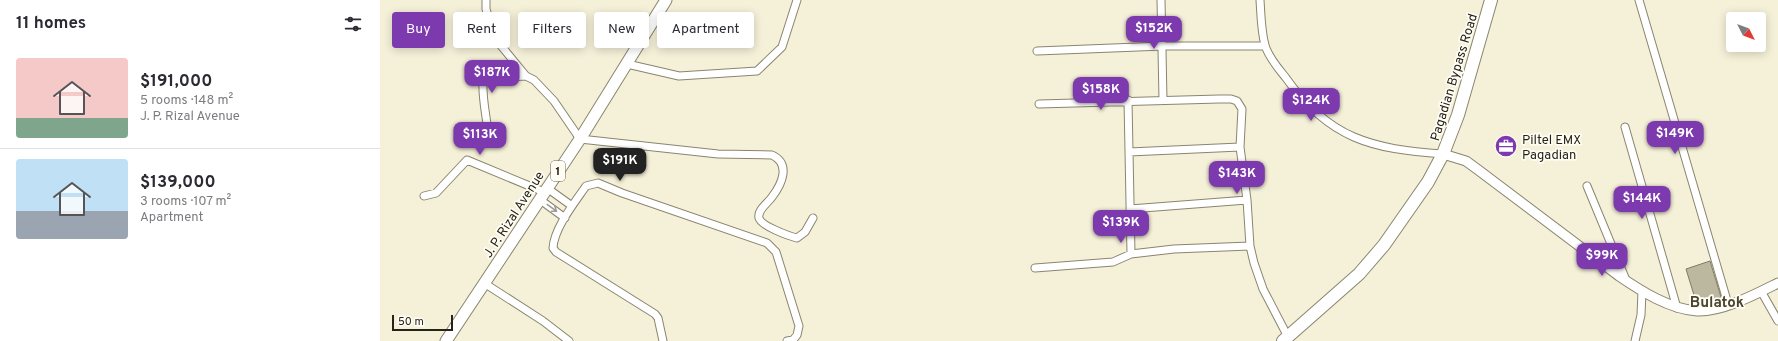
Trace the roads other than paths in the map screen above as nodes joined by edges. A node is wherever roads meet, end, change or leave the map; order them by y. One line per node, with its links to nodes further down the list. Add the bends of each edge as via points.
1 (486, 0): 12 (street, via 486,9 498,42)
2 (666, 0): 11 (main road, J. P. Rizal Avenue / 1)
3 (797, 0): 11 (street, via 782,47 757,71 679,76)
4 (1161, 0): 8 (street)
5 (1260, 0): 9 (street)
6 (1491, 0): 21 (highway, Pagadian Bypass Road, via 1458,115)
7 (1639, 0): 38 (street)
8 (1163, 46): 9 (street); 10 (street); 14 (street)
9 (1265, 46): 21 (street, via 1298,95 1320,117 1338,129 1356,139 1379,146)
10 (1036, 51)
11 (627, 64): 18 (main road, J. P. Rizal Avenue / 1)
12 (526, 76): 17 (street, via 491,78 483,82 482,93); 18 (street, via 534,80 554,101)
13 (1128, 100): 14 (street); 15 (street); 20 (street)
14 (1163, 100): 19 (street, via 1237,101 1242,109)
15 (1039, 104)
16 (1625, 127): 39 (street)
17 (488, 135)
18 (580, 139): 23 (main road, J. P. Rizal Avenue / 1); 29 (street, via 718,154 772,155 779,159 784,169 776,190 760,211 761,221 797,238 805,232)
19 (1240, 147): 20 (street); 25 (street)
20 (1128, 152): 27 (street)
21 (1443, 154): 33 (street, via 1466,161); 42 (highway, Pagadian Bypass Road, via 1428,182 1384,245 1359,274)
22 (1587, 186): 33 (street)
23 (543, 193): 24 (street, via 467,160 436,193); 26 (street); 28 (street, one-way to 28); 34 (main road, J. P. Rizal Avenue / 1)
24 (424, 196)
25 (1247, 200): 27 (street); 30 (street)
26 (572, 206): 28 (street); 41 (street, via 586,186 598,184 767,243 776,252 799,326)
27 (1130, 209): 31 (street)
28 (565, 218): 45 (street, via 554,239 553,248 556,252 655,314)
29 (813, 218)
30 (1250, 246): 31 (street, via 1174,249); 42 (street, via 1263,289)
31 (1131, 254): 32 (street, via 1113,262)
32 (1035, 268)
33 (1626, 281): 36 (street)
34 (484, 283): 43 (main road, J. P. Rizal Avenue / 1); 44 (street, via 556,330)
35 (1778, 283): 37 (street)
36 (1642, 291): 39 (street); 47 (street, via 1641,315)
37 (1761, 291): 38 (street); 40 (street)
38 (1728, 304): 39 (street, via 1698,311)
39 (1677, 308)
40 (1778, 321)
41 (800, 338): 46 (street)
42 (1286, 339)
43 (446, 341)
44 (568, 341)
45 (663, 341)
46 (788, 341)
47 (1635, 341)

